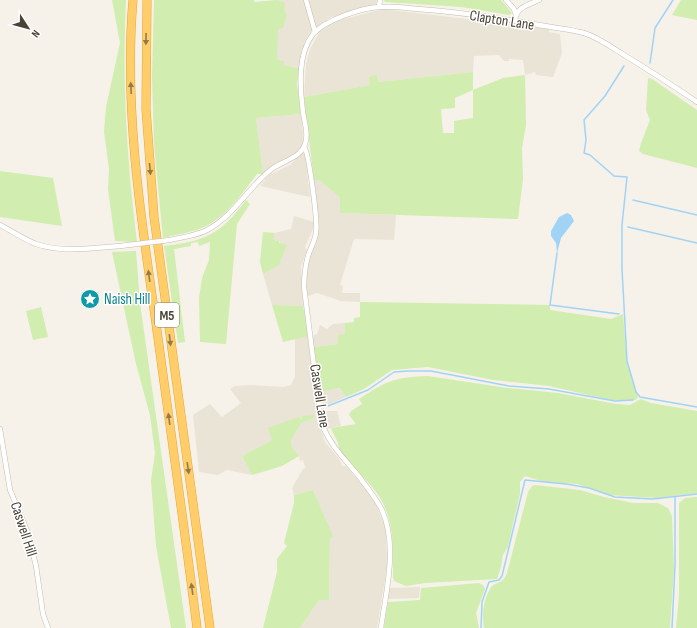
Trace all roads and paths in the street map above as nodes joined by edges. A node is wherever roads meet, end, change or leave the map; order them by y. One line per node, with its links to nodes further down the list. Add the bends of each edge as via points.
1 (133, 0): 15 (highway, M5, one-way to 1, via 147,257 133,127 130,64)
2 (147, 0): 16 (highway, M5, one-way to 16, via 146,109 154,217)
3 (306, 0): 9 (street)
4 (380, 0): 7 (street)
5 (506, 0): 8 (street, via 514,9)
6 (539, 0): 8 (street, via 524,5)
7 (379, 7): 8 (street, Clapton Lane); 9 (street, Clapton Lane, via 343,16)
8 (516, 18): 10 (street, Clapton Lane, via 584,33 602,41)
9 (316, 32): 11 (street, Clapton Lane, via 307,46 301,76 306,138)
10 (697, 102)
11 (304, 147): 12 (street, bridge, via 297,155 266,174 223,220 189,236 120,246 68,249 35,243); 17 (street, Caswell Lane, via 316,233 305,270 304,287 321,422 334,448 376,499 386,523 389,562)
12 (0, 225)
13 (0, 429): 14 (street, Caswell Hill, via 10,490 28,533 43,614)
14 (48, 628)
15 (197, 628)
16 (210, 628)
17 (381, 628)

